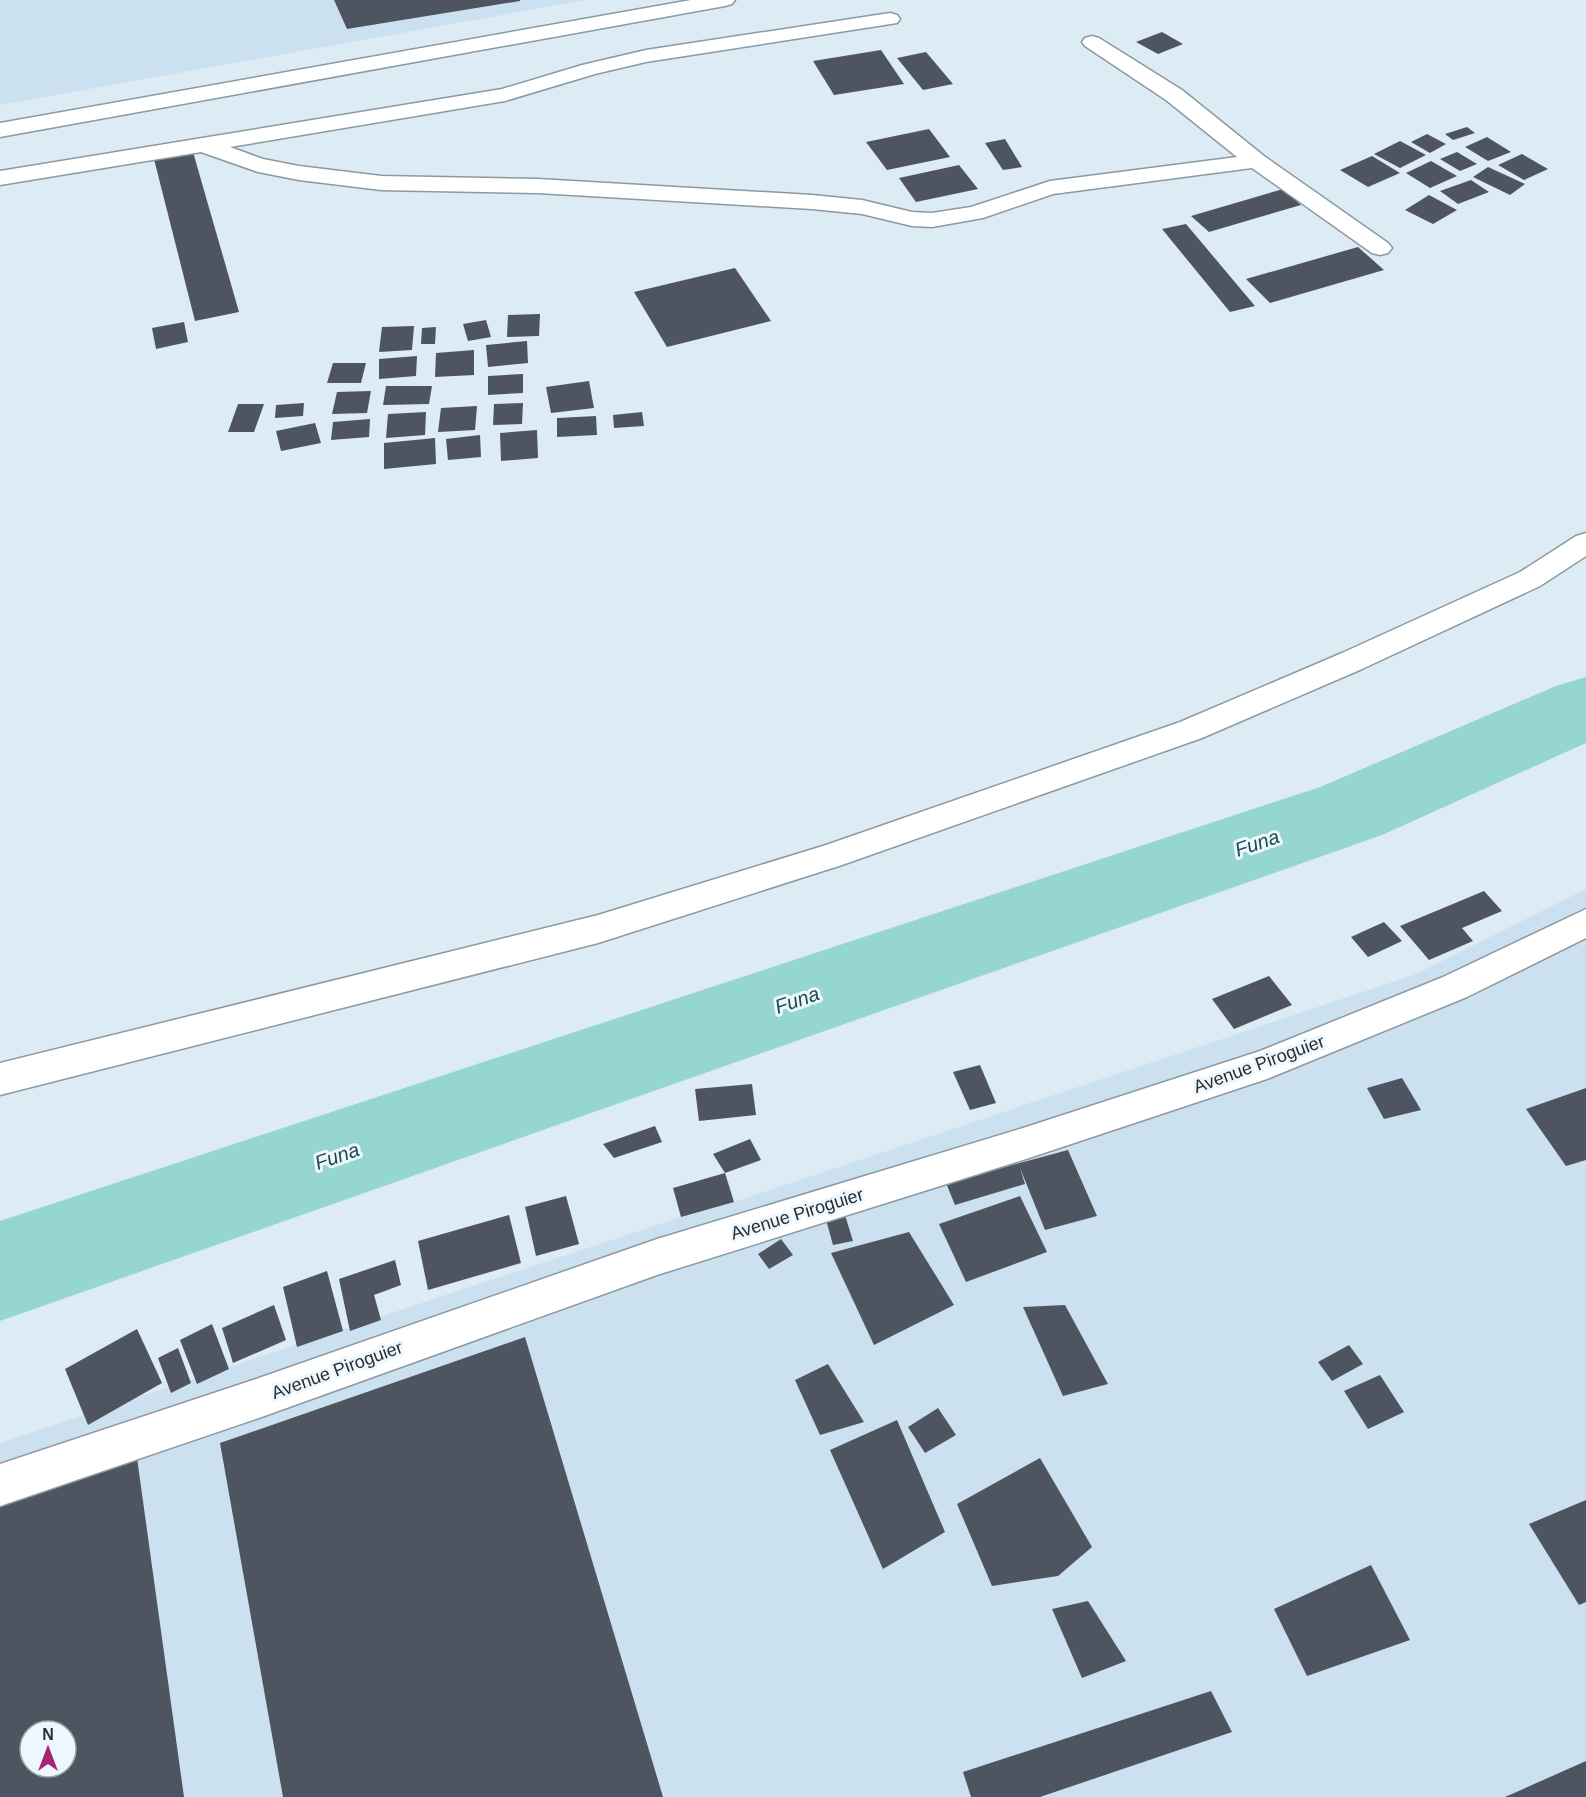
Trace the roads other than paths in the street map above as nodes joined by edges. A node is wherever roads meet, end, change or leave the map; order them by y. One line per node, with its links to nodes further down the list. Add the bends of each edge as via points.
1 (725, 0): 4 (street)
2 (890, 19): 5 (street, via 646,56 589,69 505,96)
3 (1092, 42): 6 (street, via 1174,95)
4 (0, 130)
5 (204, 145): 6 (street, via 258,165 381,183 538,186 812,202 932,220 975,213 1050,188); 7 (street)
6 (1256, 162): 8 (street)
7 (0, 178)
8 (1380, 248)
9 (1586, 543): 11 (street, via 1530,579 1191,730 831,856 598,929)
10 (1586, 923): 12 (street, Avenue Piroguier, via 1455,987 1267,1064 657,1257)
11 (0, 1079)
12 (0, 1485)

